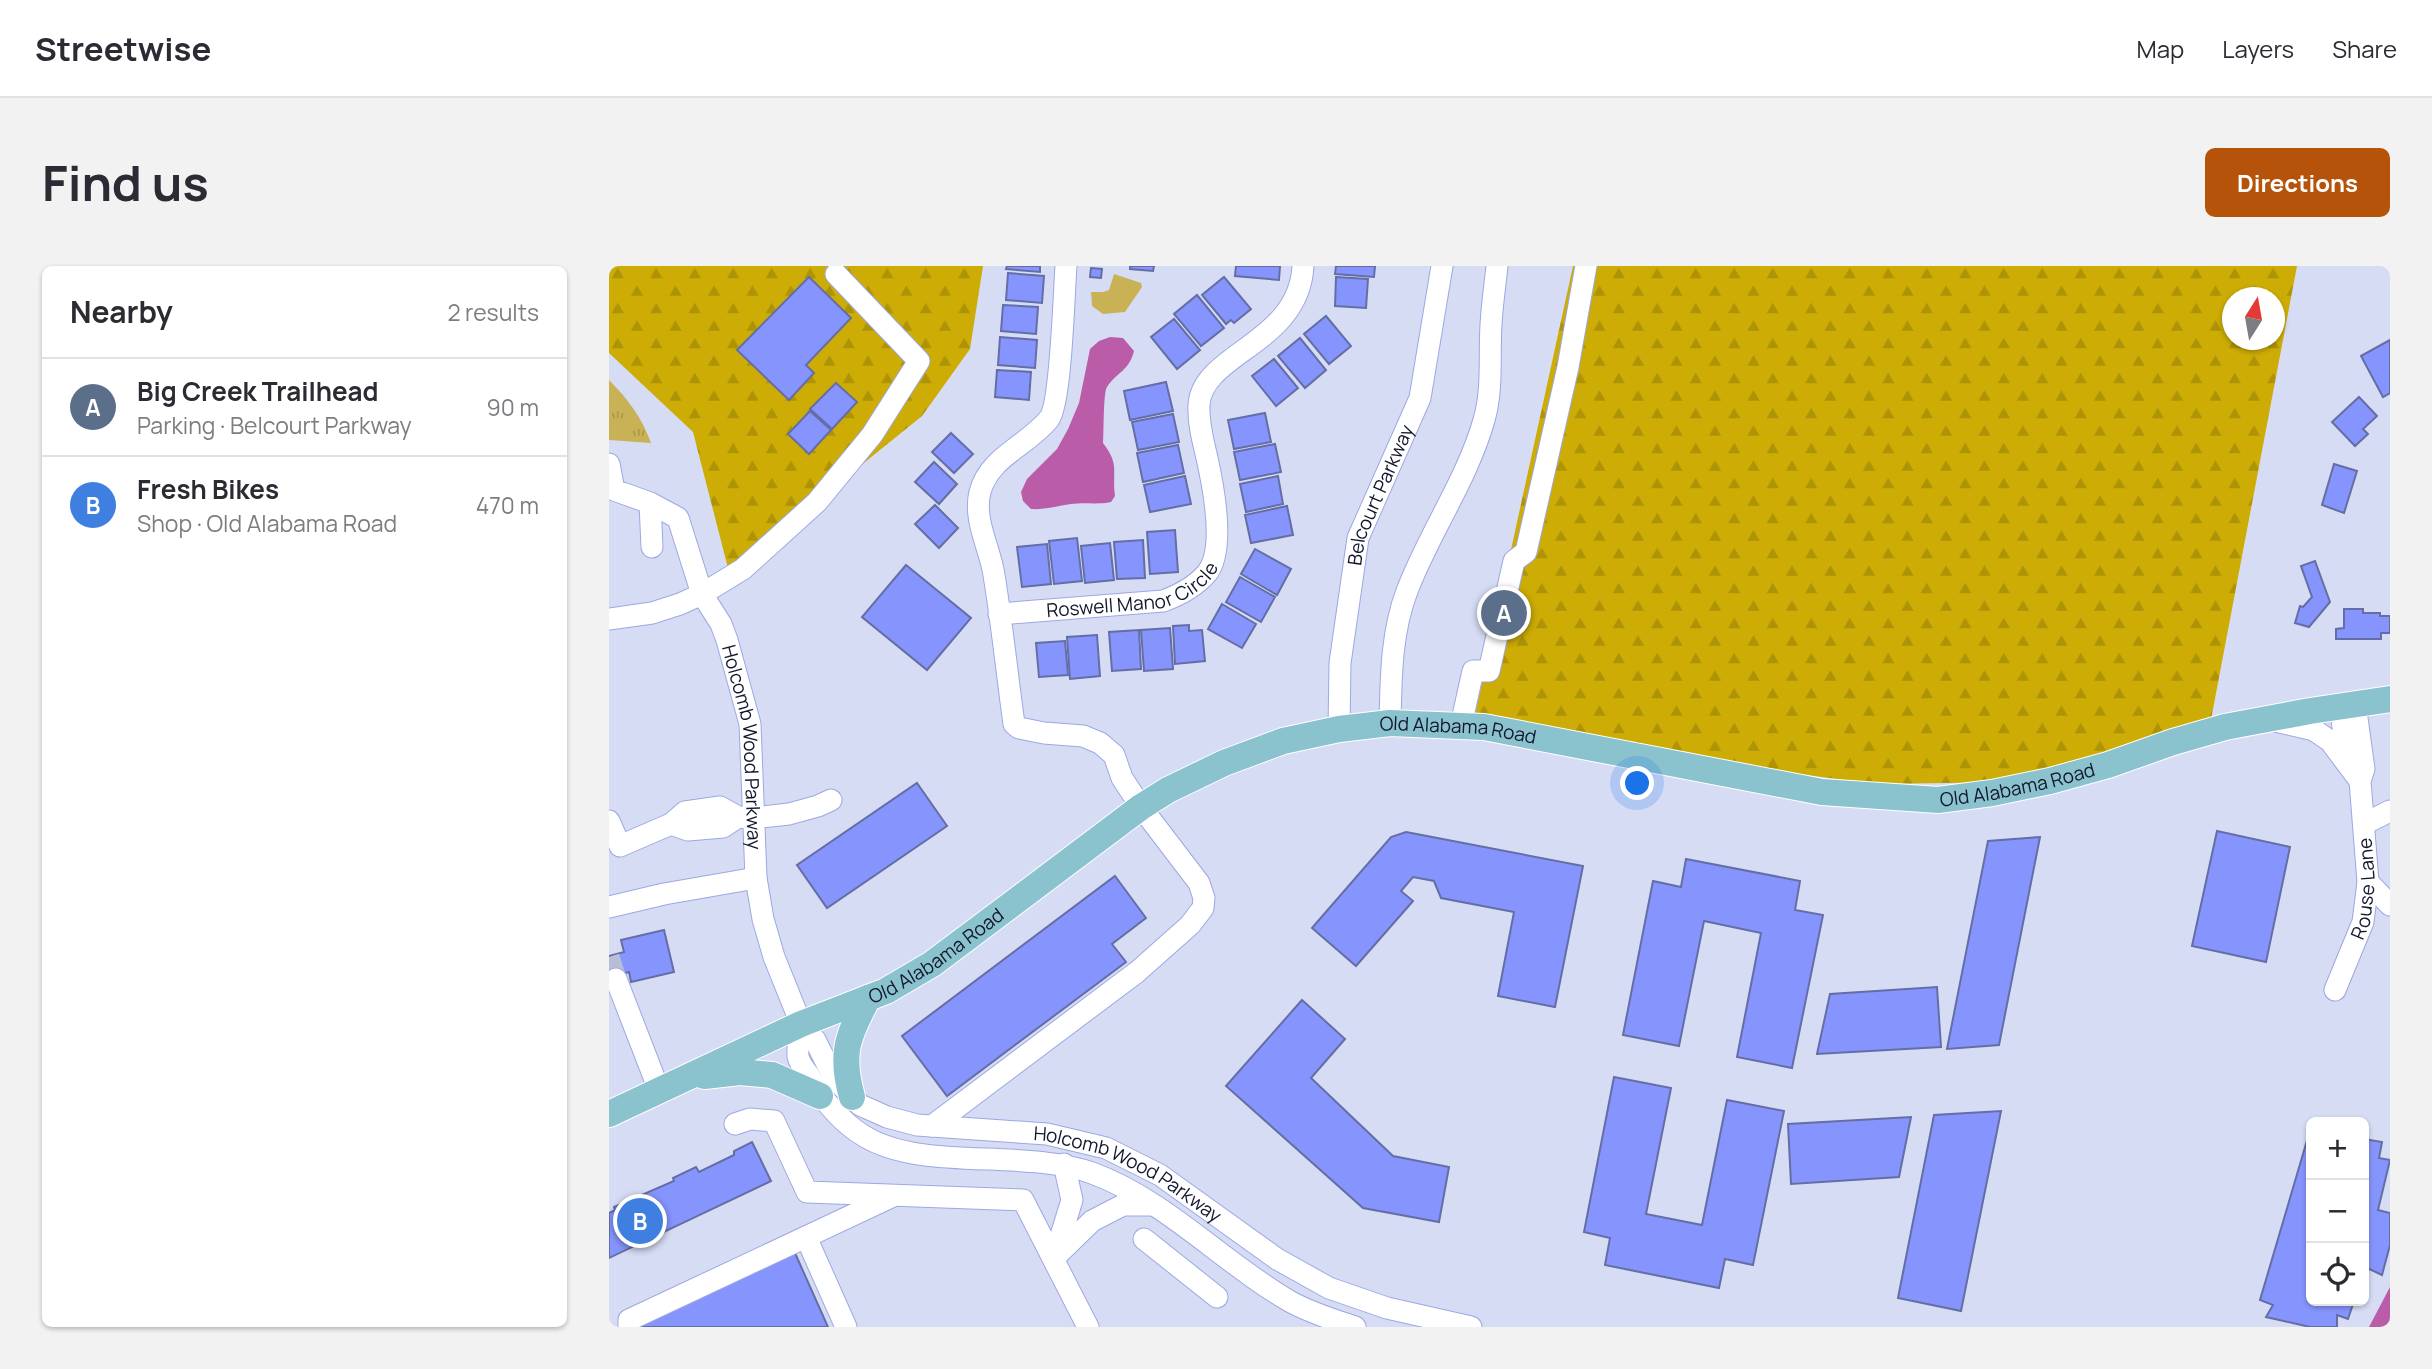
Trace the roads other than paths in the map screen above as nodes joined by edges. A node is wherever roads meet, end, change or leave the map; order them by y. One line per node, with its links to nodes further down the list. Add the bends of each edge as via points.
1 (1066, 266): 11 (street, via 1051,417 1001,458 980,491 977,508 994,572)
2 (1303, 266): 11 (street, Roswell Manor Circle, via 1295,299 1278,325 1209,377 1202,391 1200,427 1215,492 1217,530 1208,572 1184,594 1163,601)
3 (1442, 266): 18 (street, Belcourt Parkway, via 1420,398 1357,538 1340,663)
4 (1497, 266): 16 (street, via 1485,418 1401,610 1391,663)
5 (1586, 266): 17 (street, via 1526,552 1514,561 1489,671 1473,671)
6 (836, 274): 10 (street, via 919,362 872,435 817,502 743,569)
7 (609, 464): 8 (street, Holcomb Wood Parkway, via 614,490)
8 (650, 503): 9 (street); 10 (street, Holcomb Wood Parkway, via 678,518)
9 (652, 547)
10 (702, 594): 12 (street, via 652,613); 23 (street, Holcomb Wood Parkway, via 727,640 750,724)
11 (999, 614): 21 (street, via 1014,724 1100,743 1114,755 1122,778)
12 (609, 620)
13 (2390, 699): 14 (main road, Old Alabama Road)
14 (2347, 705): 15 (main road, Old Alabama Road); 19 (street, Rouse Lane)
15 (2267, 719): 17 (main road, Old Alabama Road, via 2225,727 2050,781 1938,800 1822,792); 19 (street, via 2314,730 2330,741)
16 (1390, 723): 17 (main road, Old Alabama Road); 18 (main road, Old Alabama Road)
17 (1461, 725)
18 (1339, 729): 21 (main road, Old Alabama Road, via 1258,749 1168,790)
19 (2354, 773): 25 (street, Rouse Lane)
20 (831, 800): 23 (street, via 789,814)
21 (1142, 807): 32 (main road, Old Alabama Road, via 932,964); 40 (street, via 1199,883 1204,898 1198,917 1137,972)
22 (2390, 811): 25 (street)
23 (745, 818): 24 (street, via 723,827 688,830 671,824 620,846); 26 (street, Holcomb Wood Parkway)
24 (609, 821)
25 (2364, 824): 27 (street, Rouse Lane)
26 (756, 878): 29 (street); 33 (street, Holcomb Wood Parkway, via 774,957)
27 (2368, 882): 28 (street); 31 (street, Rouse Lane, via 2363,922)
28 (2390, 905)
29 (609, 907)
30 (616, 979): 35 (street)
31 (2335, 990)
32 (868, 998): 33 (main road, Old Alabama Road); 37 (main road, via 845,1055)
33 (801, 1024): 34 (main road, Old Alabama Road); 36 (street, Holcomb Wood Parkway, via 798,1058); 37 (street, Holcomb Wood Parkway, via 815,1040 834,1078)
34 (685, 1078): 35 (main road, Old Alabama Road); 36 (main road, via 740,1072 772,1075)
35 (659, 1090): 38 (main road, Old Alabama Road)
36 (820, 1096): 43 (street, Holcomb Wood Parkway, via 846,1124 891,1149)
37 (852, 1097): 40 (street, Holcomb Wood Parkway, via 887,1117)
38 (609, 1114)
39 (736, 1124): 46 (street, via 750,1119 774,1121 807,1192)
40 (932, 1126): 41 (street, Holcomb Wood Parkway, via 1047,1134)
41 (1102, 1147): 42 (street, Holcomb Wood Parkway); 44 (street)
42 (1127, 1157): 45 (street); 59 (street, Holcomb Wood Parkway, via 1160,1175 1277,1259 1329,1288 1387,1308)
43 (1064, 1164): 44 (street, Holcomb Wood Parkway); 47 (street)
44 (1090, 1172): 45 (street, Holcomb Wood Parkway); 47 (street)
45 (1115, 1182): 48 (street, Holcomb Wood Parkway); 49 (street)
46 (896, 1195): 50 (street); 52 (street, via 1023,1200)
47 (1072, 1200): 52 (street)
48 (1154, 1205): 49 (street, via 1123,1205); 54 (street, Holcomb Wood Parkway, via 1292,1303)
49 (1092, 1221): 52 (street)
50 (806, 1237): 55 (street, via 629,1320); 56 (street)
51 (1145, 1239): 53 (street)
52 (1054, 1258): 57 (street)
53 (1217, 1297)
54 (1329, 1323): 58 (street, Holcomb Wood Parkway)
55 (629, 1327)
56 (846, 1327)
57 (1088, 1327)
58 (1355, 1327)
59 (1471, 1327)

